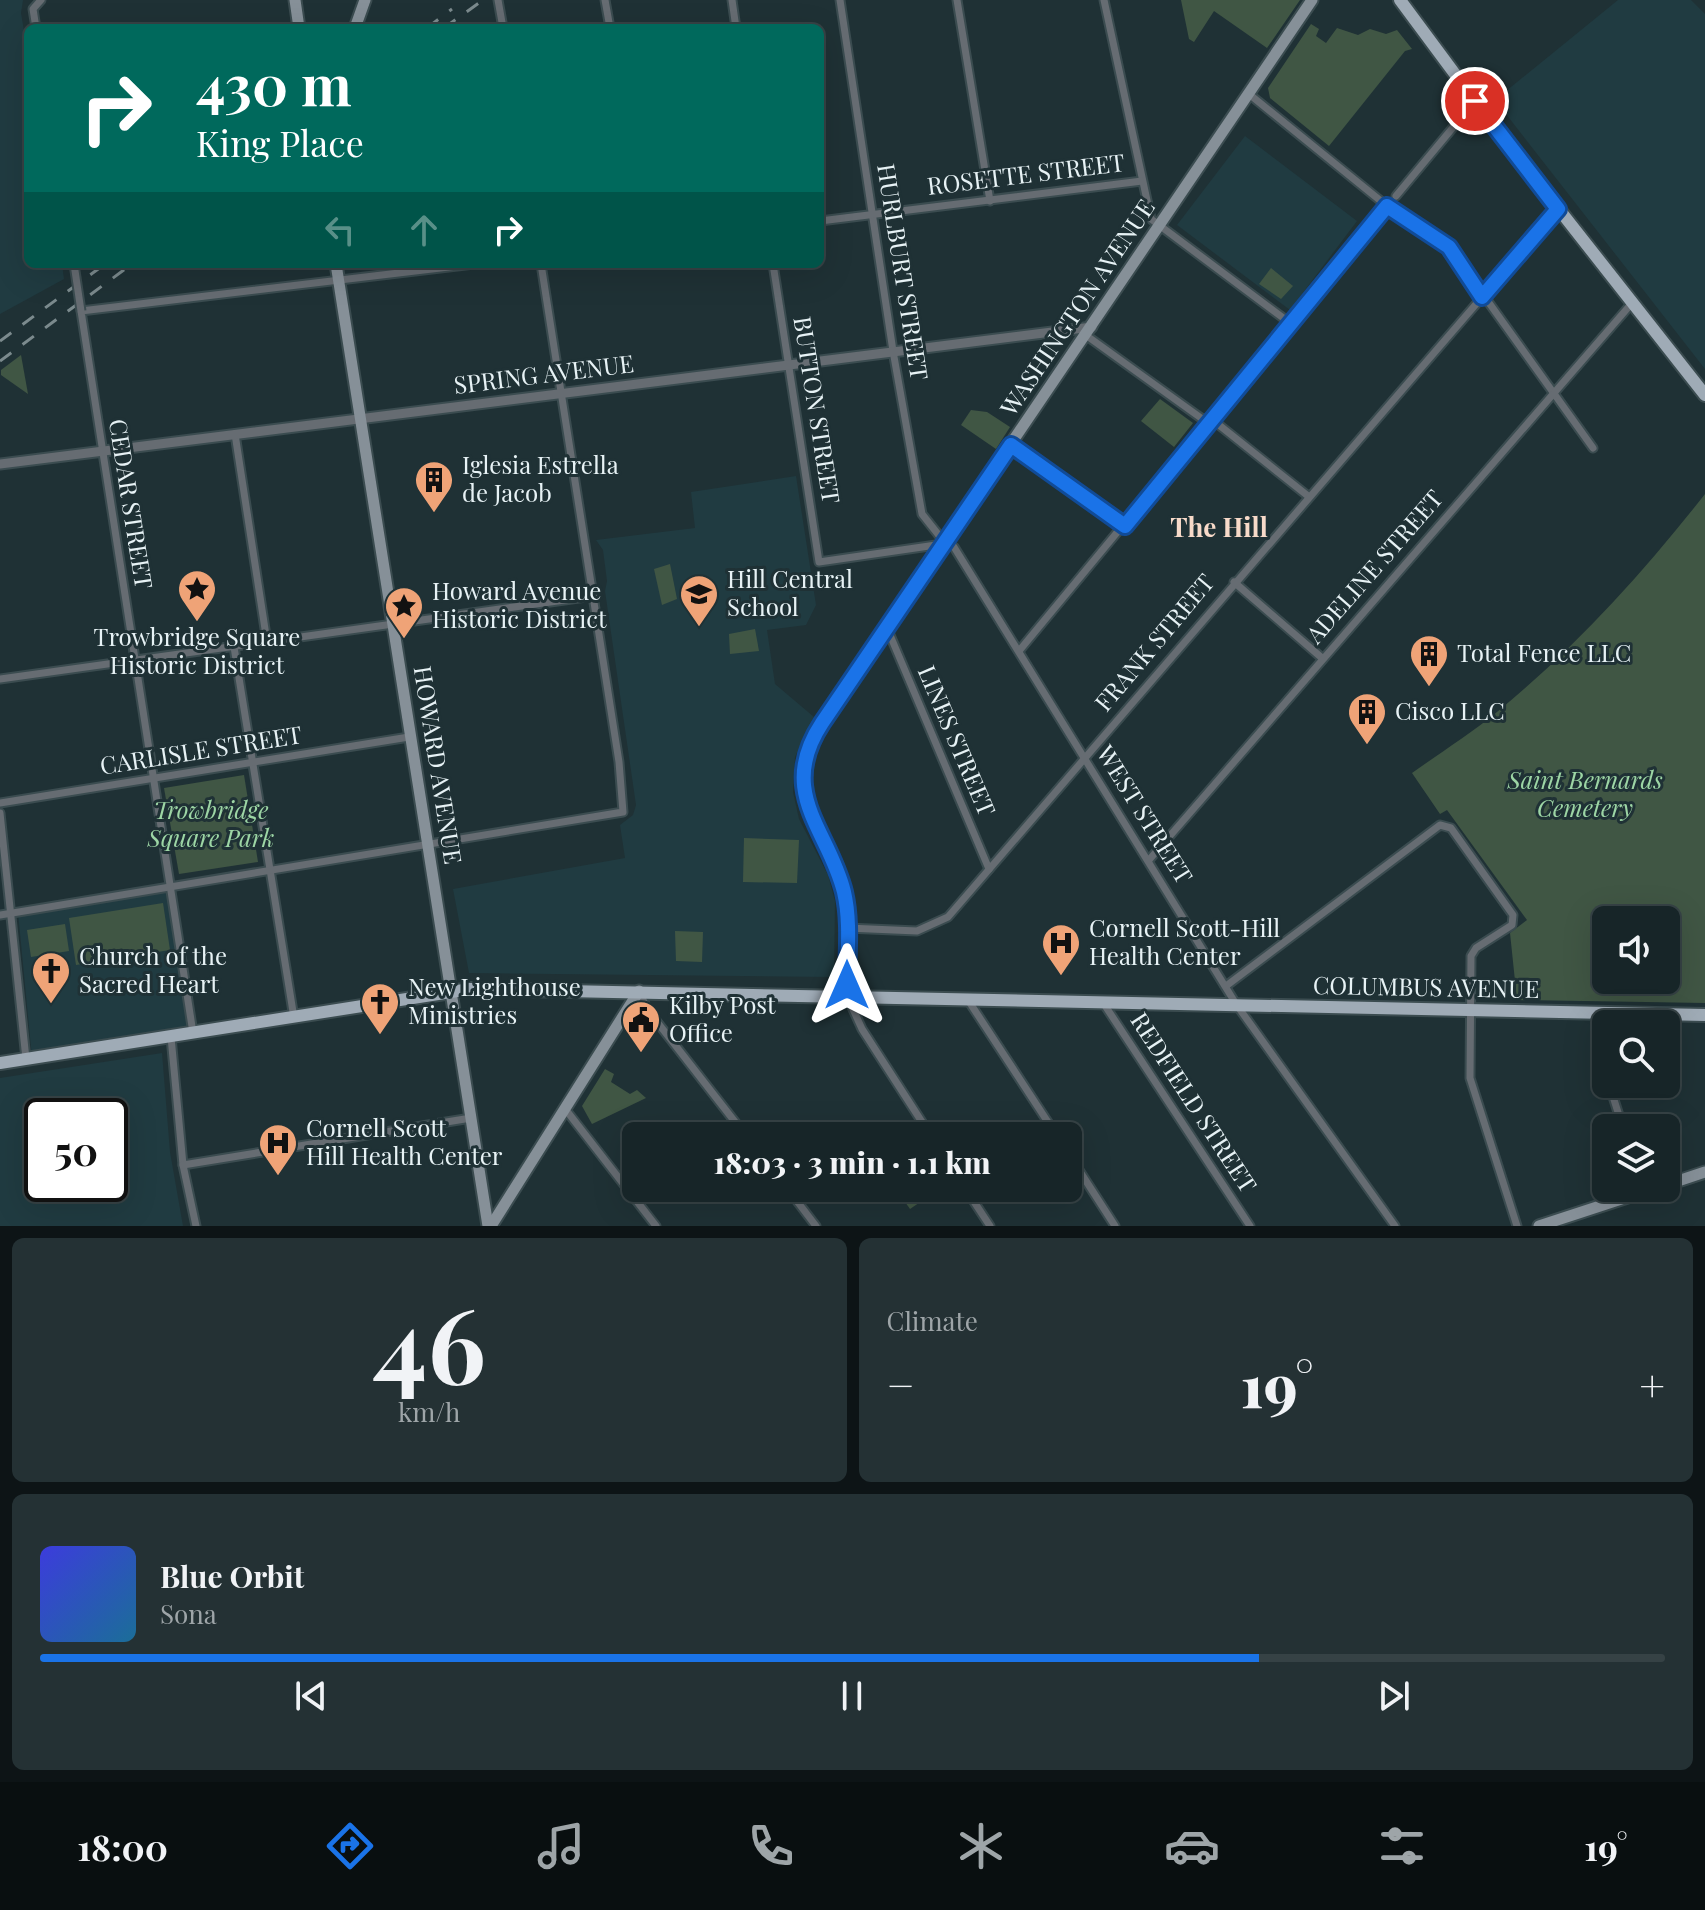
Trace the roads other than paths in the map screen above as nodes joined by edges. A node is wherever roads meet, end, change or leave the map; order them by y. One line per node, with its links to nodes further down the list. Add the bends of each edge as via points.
1 (295, 0): 13 (main road)
2 (498, 0): 15 (street)
3 (605, 0): 16 (street)
4 (732, 0): 17 (street)
5 (840, 0): 25 (street, HURLBURT STREET)
6 (957, 0): 22 (street)
7 (1104, 0): 20 (street)
8 (1312, 0): 18 (main road, WASHINGTON AVENUE)
9 (1400, 0): 19 (main road)
10 (38, 2): 12 (street)
11 (362, 5): 14 (main road)
12 (36, 24)
13 (298, 24)
14 (349, 24)
15 (502, 24)
16 (609, 24)
17 (735, 24)
18 (1249, 94): 23 (street); 27 (main road, WASHINGTON AVENUE)
19 (1475, 101): 21 (street); 24 (main road)
20 (1142, 181): 22 (street, ROSETTE STREET); 27 (street, via 1151,219)
21 (1396, 196)
22 (990, 201): 25 (street, ROSETTE STREET)
23 (1387, 206): 34 (street, via 1449,247); 37 (street)
24 (1558, 209): 34 (street, FRANK STREET); 35 (main road)
25 (872, 214): 26 (street, ROSETTE STREET); 39 (street, HURLBURT STREET)
26 (824, 220)
27 (1160, 227): 37 (street); 38 (main road, WASHINGTON AVENUE)
28 (75, 268): 36 (street, CEDAR STREET, bridge)
29 (337, 268): 33 (main road, HOWARD AVENUE)
30 (440, 268): 33 (street)
31 (542, 268): 41 (street)
32 (774, 268): 40 (street, BUTTON STREET)
33 (339, 280): 36 (street); 44 (main road, HOWARD AVENUE)
34 (1482, 297): 42 (street); 51 (street, FRANK STREET)
35 (1632, 303): 42 (street, ADELINE STREET); 43 (main road)
36 (83, 311): 49 (street, CEDAR STREET)
37 (1290, 323): 45 (street)
38 (1090, 332): 39 (street, SPRING AVENUE); 45 (street); 47 (main road, WASHINGTON AVENUE)
39 (893, 351): 40 (street, SPRING AVENUE); 53 (street, HURLBURT STREET, via 922,514)
40 (788, 365): 41 (street, SPRING AVENUE); 53 (street, BUTTON STREET, via 819,562)
41 (561, 393): 44 (street, SPRING AVENUE); 55 (street)
42 (1552, 393): 48 (street); 61 (street, ADELINE STREET)
43 (1705, 395)
44 (361, 417): 46 (street, SPRING AVENUE); 56 (main road, HOWARD AVENUE)
45 (1208, 421): 51 (street); 52 (street)
46 (235, 434): 49 (street, SPRING AVENUE); 58 (street)
47 (1011, 445): 52 (street); 53 (main road, WASHINGTON AVENUE)
48 (1593, 448)
49 (101, 451): 50 (street, SPRING AVENUE); 62 (street, CEDAR STREET)
50 (0, 464)
51 (1308, 496): 54 (street, FRANK STREET)
52 (1125, 526): 60 (street)
53 (945, 543): 57 (main road, WASHINGTON AVENUE); 60 (street, WEST STREET, via 954,547)
54 (1234, 582): 61 (street); 65 (street, FRANK STREET)
55 (593, 596): 56 (street); 70 (street, via 624,809 616,815)
56 (392, 624): 58 (street); 64 (main road, HOWARD AVENUE)
57 (887, 628): 72 (street, LINES STREET); 77 (main road, WASHINGTON AVENUE, via 818,728 806,772 809,812 841,881)
58 (267, 642): 59 (street)
59 (234, 647): 62 (street); 66 (street)
60 (1019, 651): 65 (street, WEST STREET)
61 (1322, 658): 71 (street, ADELINE STREET)
62 (134, 660): 63 (street); 67 (street, CEDAR STREET)
63 (0, 679)
64 (409, 737): 66 (street, CARLISLE STREET); 70 (main road, HOWARD AVENUE)
65 (1084, 758): 71 (street, WEST STREET); 72 (street, FRANK STREET)
66 (252, 763): 67 (street, CARLISLE STREET); 73 (street)
67 (153, 779): 68 (street, CARLISLE STREET); 74 (street, CEDAR STREET)
68 (0, 803)
69 (0, 813): 75 (street)
70 (427, 846): 73 (street); 80 (main road, HOWARD AVENUE)
71 (1149, 860): 78 (street, WEST STREET)
72 (989, 869): 77 (street, FRANK STREET, via 948,917 928,929)
73 (270, 871): 74 (street); 89 (street)
74 (170, 887): 75 (street); 90 (street, CEDAR STREET)
75 (11, 913): 76 (street); 92 (street)
76 (0, 915)
77 (847, 928): 81 (main road, WASHINGTON AVENUE)
78 (1226, 986): 84 (street, WEST STREET); 85 (street, via 1445,825 1513,915 1512,925 1471,956)
79 (639, 991): 80 (main road, COLUMBUS AVENUE); 81 (main road, COLUMBUS AVENUE); 94 (main road); 96 (street, via 647,1009)
80 (451, 992): 89 (main road, COLUMBUS AVENUE); 95 (main road, HOWARD AVENUE)
81 (847, 996): 82 (main road, COLUMBUS AVENUE); 97 (street)
82 (967, 998): 83 (main road, COLUMBUS AVENUE); 98 (street)
83 (1102, 1001): 84 (main road, COLUMBUS AVENUE); 112 (street, REDFIELD STREET)
84 (1236, 1004): 85 (main road, COLUMBUS AVENUE); 113 (street, WEST STREET)
85 (1470, 1011): 86 (main road, COLUMBUS AVENUE); 114 (street, via 1470,1078)
86 (1592, 1013)
87 (1680, 1014): 88 (main road, COLUMBUS AVENUE)
88 (1705, 1015)
89 (294, 1018): 90 (main road, COLUMBUS AVENUE)
90 (194, 1034): 91 (main road, COLUMBUS AVENUE)
91 (171, 1037): 92 (main road, COLUMBUS AVENUE); 99 (street)
92 (26, 1059): 93 (main road, COLUMBUS AVENUE)
93 (0, 1063)
94 (566, 1110): 107 (main road); 108 (street)
95 (471, 1118): 99 (street); 107 (main road, HOWARD AVENUE)
96 (735, 1122)
97 (922, 1122)
98 (1048, 1122)
99 (183, 1165): 106 (street)
100 (1705, 1172): 102 (main road)
101 (1082, 1175): 111 (street)
102 (1680, 1180)
103 (798, 1202): 109 (street)
104 (974, 1202): 110 (street)
105 (1609, 1202): 115 (main road)
106 (196, 1226)
107 (489, 1226)
108 (656, 1226)
109 (816, 1226)
110 (990, 1226)
111 (1115, 1226)
112 (1250, 1226)
113 (1395, 1226)
114 (1517, 1226)
115 (1539, 1226)

